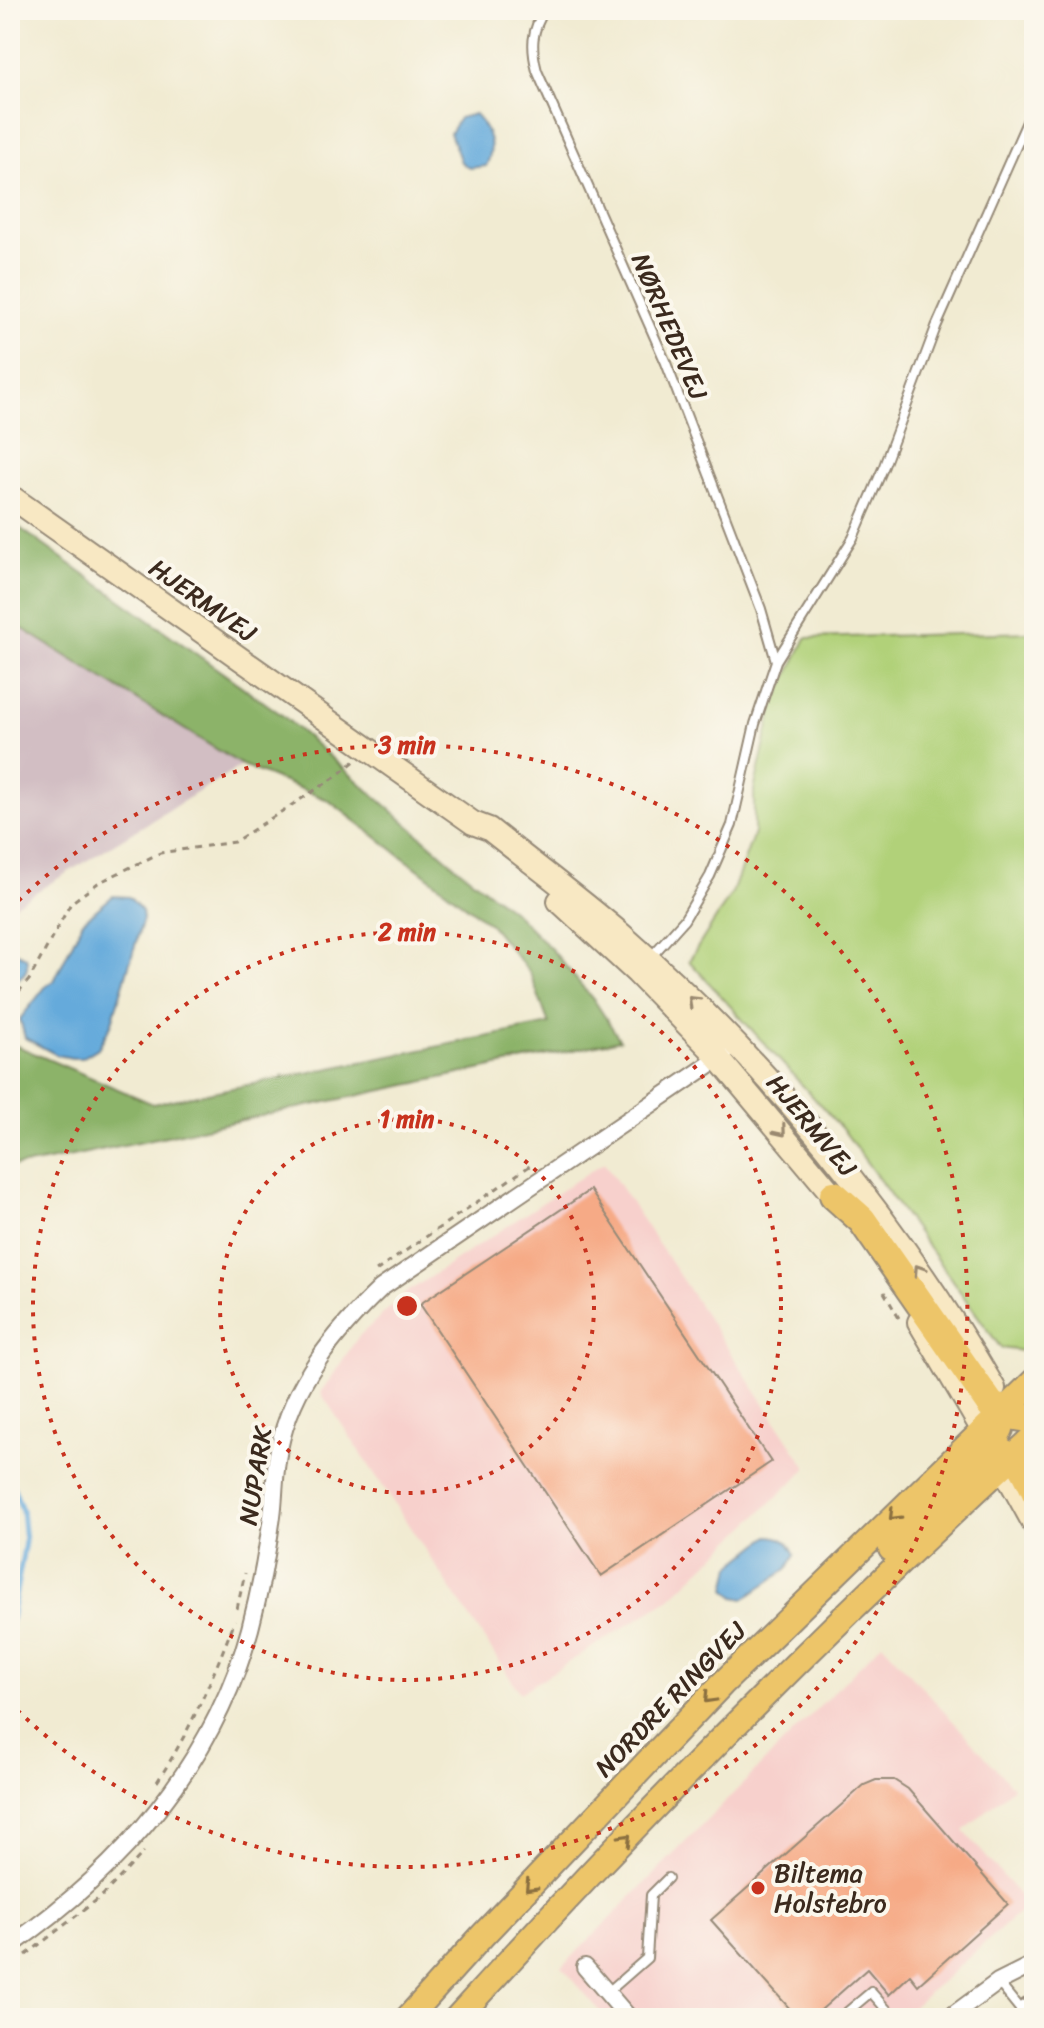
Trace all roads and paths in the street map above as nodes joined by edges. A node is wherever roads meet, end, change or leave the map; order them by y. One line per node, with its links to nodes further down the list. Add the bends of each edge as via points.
1 (545, 10): 4 (lane, NØRHEDEVEJ, via 532,43 537,71 666,363)
2 (1034, 106): 4 (lane, via 936,327 853,538)
3 (10, 496): 5 (street, HJERMVEJ)
4 (776, 661): 6 (lane, via 727,838 684,920)
5 (365, 748): 6 (street, HJERMVEJ, via 489,829 592,910); 7 (path, via 334,778 234,842 160,853 91,888 71,903 29,980)
6 (643, 966): 8 (street, HJERMVEJ)
7 (10, 1001)
8 (727, 1052): 10 (street, HJERMVEJ, one-way to 10); 15 (street, HJERMVEJ, one-way to 8, via 972,1351 829,1149); 22 (street, NUPARK, via 381,1288 348,1320 321,1355 286,1425 278,1450 266,1564 249,1632 224,1702 188,1769 130,1845 68,1903)
9 (538, 1160): 11 (path)
10 (834, 1195): 15 (highway, via 862,1220)
11 (366, 1279)
12 (880, 1285): 13 (path)
13 (899, 1319)
14 (1034, 1381): 15 (main road)
15 (1014, 1433): 16 (main road); 17 (street, HJERMVEJ); 29 (main road, NORDRE RINGVEJ, one-way to 29, via 950,1460 722,1684); 30 (main road, one-way to 15)
16 (1034, 1493)
17 (1034, 1524)
18 (245, 1573): 19 (path, via 235,1619 208,1692)
19 (156, 1782)
20 (149, 1845): 24 (path, via 103,1895)
21 (668, 1878): 27 (lane, via 651,1895 647,1958)
22 (10, 1946)
23 (1034, 1964): 26 (street)
24 (10, 1966)
25 (585, 1967): 27 (street)
26 (998, 1982): 28 (lane, via 1019,2008); 34 (street)
27 (607, 1993): 31 (street)
28 (1034, 1998)
29 (408, 2018)
30 (457, 2018)
31 (629, 2018)
32 (840, 2018): 33 (lane, via 871,1992)
33 (894, 2018)
34 (949, 2018)

